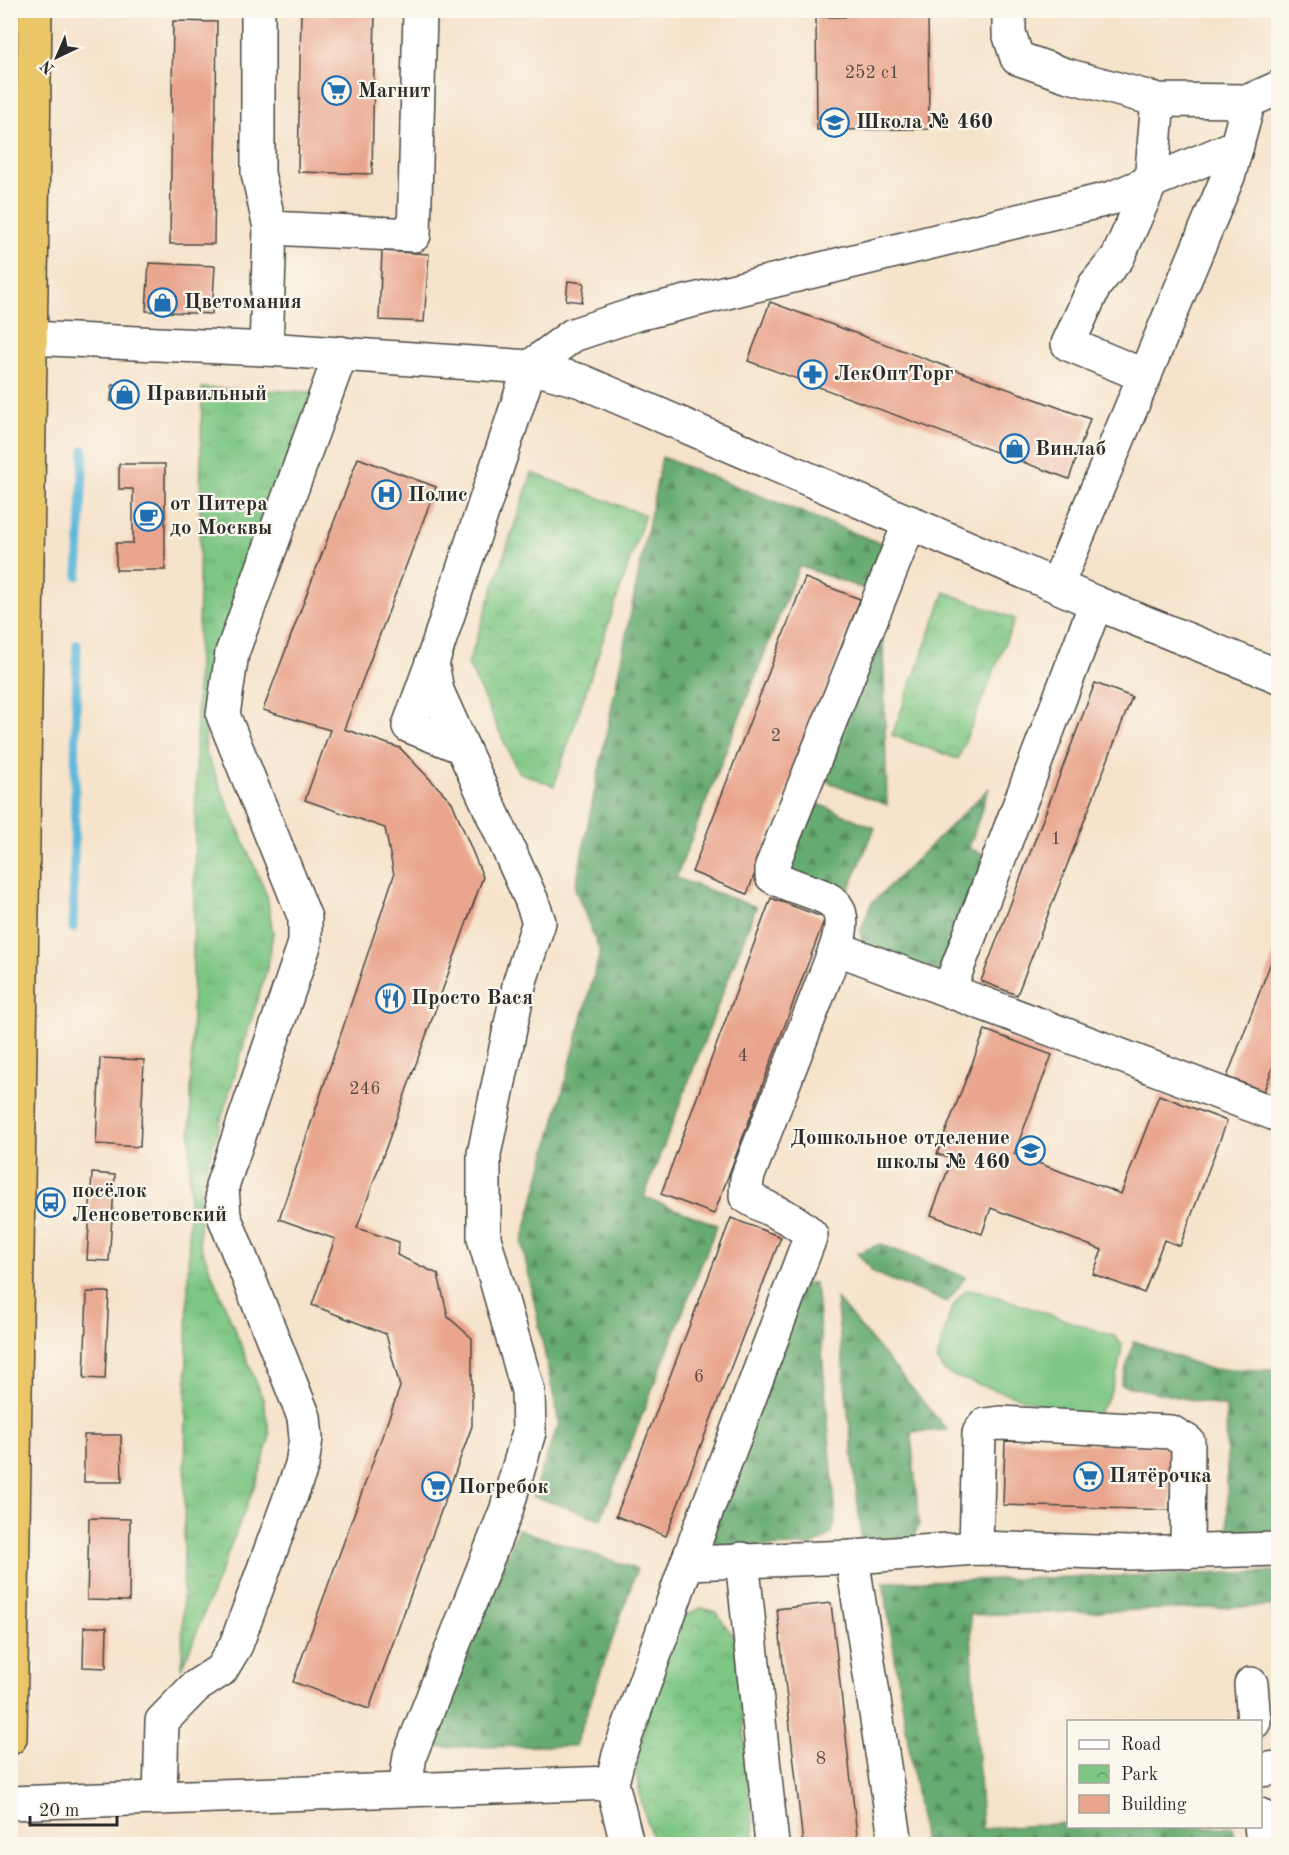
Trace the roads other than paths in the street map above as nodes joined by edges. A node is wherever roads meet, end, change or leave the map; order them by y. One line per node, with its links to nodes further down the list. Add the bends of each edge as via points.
1 (35, 10): 10 (highway)
2 (1009, 10): 6 (street, via 1009,33 1017,58)
3 (420, 13): 9 (street, via 414,235)
4 (258, 15): 9 (street, via 258,173)
5 (1264, 94): 6 (street); 7 (street)
6 (1158, 99): 8 (street)
7 (1237, 146): 8 (street); 14 (street)
8 (1151, 182): 13 (street, via 1112,198 633,315 573,335); 14 (street, via 1118,257 1095,285 1068,344)
9 (270, 228): 11 (street)
10 (29, 338): 11 (street); 22 (highway)
11 (266, 349): 12 (street)
12 (341, 353): 13 (street); 36 (street, via 232,653 223,715 305,918 305,943 222,1186 224,1216 304,1417 306,1438 302,1465 236,1645 221,1670 195,1687 162,1721)
13 (530, 367): 15 (street, via 581,381); 35 (street, via 432,663 437,691 539,922 520,981 484,1154 484,1238 528,1391 529,1431 506,1511 410,1755)
14 (1145, 376): 16 (street)
15 (910, 522): 16 (street); 19 (street, via 772,866 772,876 781,882 836,903 843,915)
16 (1058, 585): 17 (street)
17 (1096, 603): 18 (street); 20 (street)
18 (1278, 676)
19 (836, 948): 20 (street); 28 (street, via 747,1178 746,1196 797,1221 811,1235 808,1250)
20 (949, 990): 21 (street)
21 (1278, 1114)
22 (13, 1440): 31 (highway)
23 (976, 1548): 25 (street); 25 (street, via 979,1433 985,1425 1000,1423 1171,1432 1188,1442); 26 (street)
24 (1278, 1550): 25 (street)
25 (1187, 1552)
26 (852, 1557): 27 (street); 41 (street)
27 (742, 1559): 28 (street); 40 (street)
28 (687, 1563): 34 (street)
29 (1251, 1684): 30 (street)
30 (1254, 1720)
31 (10, 1738)
32 (1278, 1768): 33 (street)
33 (1262, 1770)
34 (612, 1784): 35 (street); 39 (street)
35 (405, 1790): 36 (street)
36 (160, 1798): 37 (street)
37 (10, 1803)
38 (1261, 1828): 42 (street)
39 (627, 1845)
40 (772, 1845)
41 (896, 1845)
42 (1263, 1845)

